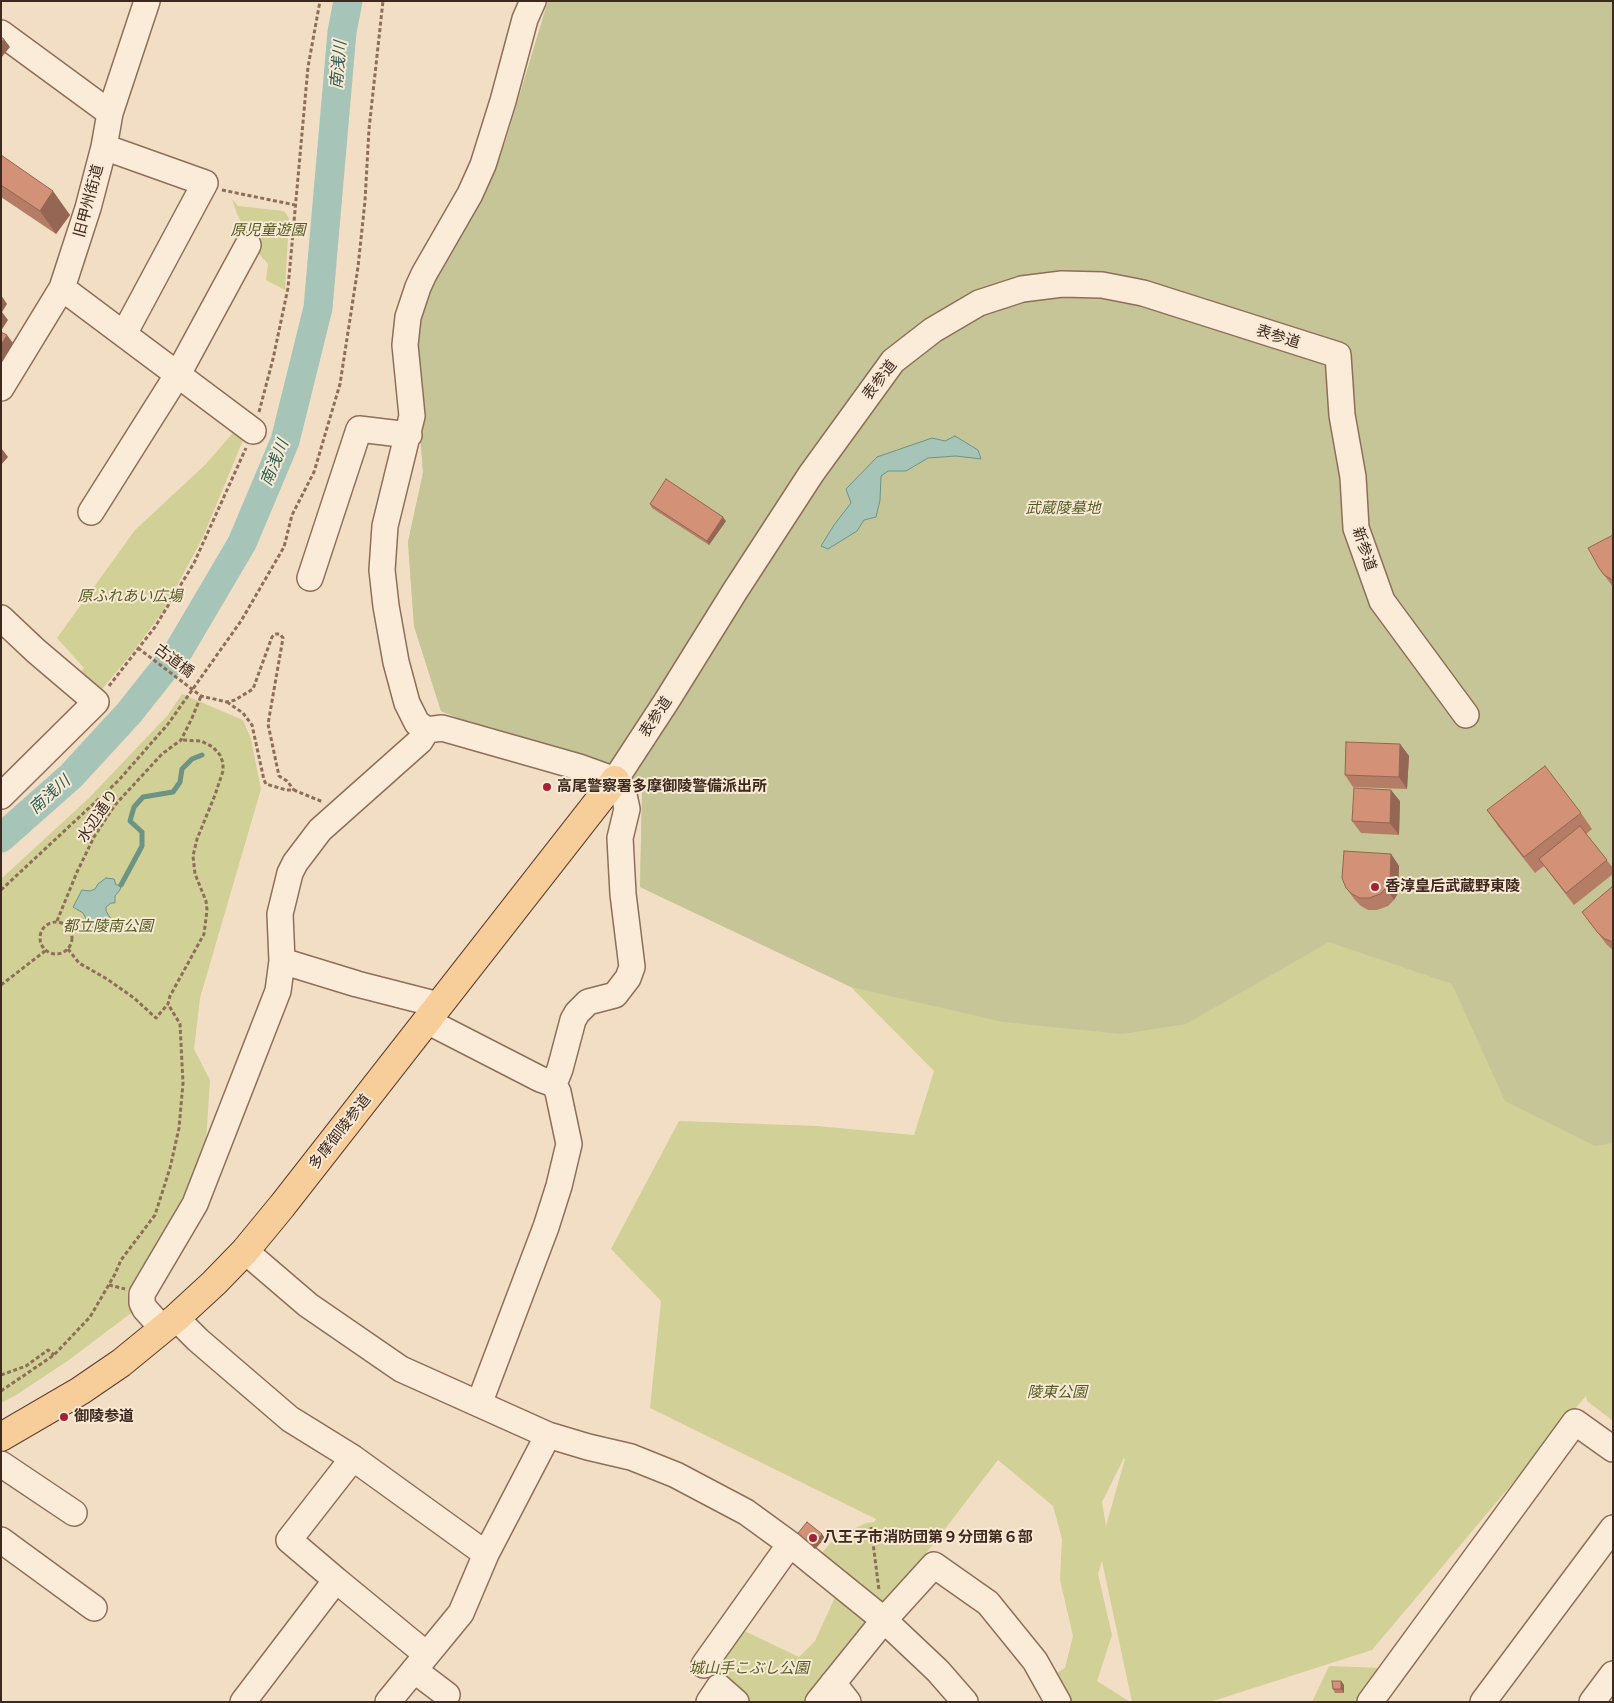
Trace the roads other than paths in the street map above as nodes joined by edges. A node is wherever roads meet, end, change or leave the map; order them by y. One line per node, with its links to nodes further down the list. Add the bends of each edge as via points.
1 (147, 1): 4 (street, 旧甲州街道)
2 (533, 1): 13 (street, via 522,27 483,164 470,194 424,274 408,317 405,345 412,416)
3 (1, 33): 4 (street)
4 (110, 113): 5 (street, 旧甲州街道)
5 (104, 147): 7 (street, 旧甲州街道); 8 (street, via 205,183)
6 (248, 245): 10 (street)
7 (62, 288): 8 (street); 11 (street, 旧甲州街道)
8 (124, 334): 10 (street)
9 (1338, 355): 17 (street, 新参道, via 1356,528 1382,601); 19 (street, 表参道, via 1143,293 1102,285 1062,284 1022,289 979,303 933,330 893,361 811,474)
10 (178, 374): 12 (street); 14 (street)
11 (1, 388)
12 (253, 431)
13 (409, 434): 15 (street, via 359,429); 18 (street, via 385,526 383,584 389,631 407,703 417,723)
14 (91, 512)
15 (310, 578)
16 (1, 618): 20 (street, via 96,702)
17 (1466, 715)
18 (427, 730): 19 (street, via 442,728 579,767); 21 (street, via 420,741 320,830 295,863 280,914)
19 (618, 774): 22 (main road, 多摩御陵参道); 23 (street, via 627,809 620,838 632,967 615,995 588,1002 577,1013)
20 (1, 796)
21 (282, 961): 22 (street, via 357,984); 25 (street, via 278,991 195,1204 142,1294 145,1309)
22 (433, 1013): 23 (street, via 540,1079); 24 (main road, 多摩御陵参道)
23 (554, 1084): 26 (street, via 569,1144 546,1226)
24 (245, 1251): 25 (main road, 多摩御陵参道); 26 (street, via 308,1305 401,1369)
25 (170, 1323): 28 (main road, 多摩御陵参道, via 122,1363); 30 (street, via 198,1340 290,1419)
26 (479, 1404): 27 (street)
27 (548, 1435): 35 (street, via 631,1457 676,1475 746,1512); 36 (street)
28 (1, 1437)
29 (1613, 1449): 51 (street, via 1575,1422)
30 (353, 1458): 36 (street); 37 (street, via 289,1540)
31 (1, 1464): 32 (street)
32 (74, 1513)
33 (1613, 1528): 52 (street)
34 (1, 1540): 38 (street)
35 (790, 1544): 39 (street); 41 (street)
36 (486, 1554): 40 (street, via 461,1613)
37 (336, 1580): 40 (street); 45 (street)
38 (94, 1607)
39 (882, 1609): 44 (street); 49 (street); 50 (street, via 934,1566 988,1603 1035,1661)
40 (420, 1662): 43 (street); 46 (street)
41 (704, 1665)
42 (1613, 1674): 53 (street)
43 (447, 1695)
44 (833, 1696)
45 (243, 1702)
46 (388, 1702)
47 (708, 1702): 48 (street, via 719,1687)
48 (736, 1702)
49 (965, 1702)
50 (1058, 1702)
51 (1370, 1702)
52 (1482, 1702)
53 (1592, 1702)

